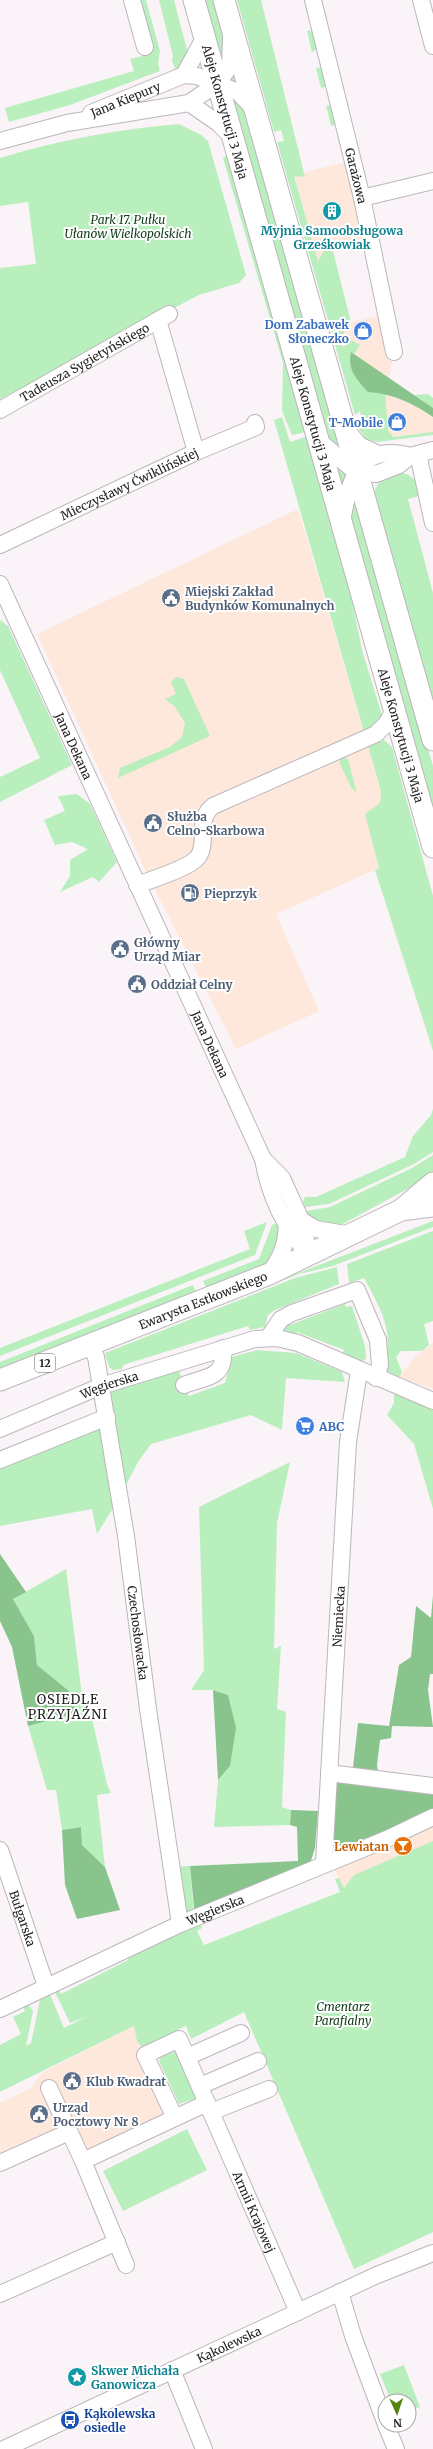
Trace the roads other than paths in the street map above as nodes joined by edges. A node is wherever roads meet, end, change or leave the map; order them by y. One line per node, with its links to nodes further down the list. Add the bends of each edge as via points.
1 (132, 0): 10 (street)
2 (194, 0): 8 (main road, Aleje Konstytucji 3 Maja)
3 (224, 0): 7 (main road)
4 (314, 0): 19 (street, Garażowa)
5 (421, 0): 6 (street)
6 (430, 21): 9 (street)
7 (232, 27): 12 (street, Jana Kiepury, via 230,66); 14 (main road)
8 (204, 38): 11 (street); 12 (main road, Aleje Konstytucji 3 Maja)
9 (433, 46)
10 (145, 47)
11 (184, 75): 12 (street, via 197,76); 15 (street, Jana Kiepury)
12 (218, 84): 13 (street, Jana Kiepury); 14 (street, via 238,92); 16 (main road, Aleje Konstytucji 3 Maja)
13 (189, 103): 15 (street, Jana Kiepury); 16 (street, via 218,123)
14 (256, 111): 23 (main road)
15 (67, 123): 17 (street, Jana Kiepury)
16 (234, 139): 24 (main road, Aleje Konstytucji 3 Maja)
17 (0, 142)
18 (433, 181): 19 (street)
19 (362, 198): 20 (street, Garażowa)
20 (394, 352)
21 (0, 410): 25 (street, Tadeusza Sygietyńskiego, via 163,317)
22 (255, 423): 25 (street, Mieczysławy Ćwiklińskiej, via 256,427)
23 (344, 426): 26 (street, via 359,444); 28 (main road)
24 (320, 442): 28 (street); 30 (main road, Aleje Konstytucji 3 Maja)
25 (196, 452): 31 (street, Mieczysławy Ćwiklińskiej)
26 (378, 454): 27 (street); 28 (street, via 363,463)
27 (420, 454): 28 (street, via 399,465); 29 (street)
28 (366, 473): 30 (street, via 348,490); 36 (main road, via 368,510)
29 (433, 523)
30 (342, 525): 34 (main road, Aleje Konstytucji 3 Maja)
31 (0, 545)
32 (0, 584): 33 (street, Jana Dekana)
33 (5, 610): 39 (street, Jana Dekana)
34 (394, 708): 35 (street, via 387,723); 37 (main road, Aleje Konstytucji 3 Maja)
35 (376, 734): 37 (street, via 399,740); 39 (street, via 213,806 205,815 198,857 189,864)
36 (433, 740)
37 (404, 745): 38 (main road, Aleje Konstytucji 3 Maja)
38 (433, 847)
39 (137, 885): 43 (street, Jana Dekana, via 263,1159 267,1184)
40 (433, 1183): 42 (main road, Ewarysta Estkowskiego / 12)
41 (433, 1206): 42 (main road, Ewarysta Estkowskiego / 12)
42 (401, 1210): 44 (main road, Ewarysta Estkowskiego / 12)
43 (294, 1223): 44 (street); 45 (street, Jana Dekana); 46 (street, Jana Dekana, via 282,1256)
44 (351, 1235): 45 (main road, Ewarysta Estkowskiego / 12)
45 (309, 1255): 46 (main road, Ewarysta Estkowskiego / 12)
46 (269, 1274): 48 (main road, Ewarysta Estkowskiego / 12)
47 (268, 1338): 49 (street, Węgierska, via 255,1338); 50 (street, Węgierska, via 298,1343); 51 (street, via 281,1319 292,1313 357,1290 378,1340 380,1360)
48 (89, 1345): 52 (main road, Ewarysta Estkowskiego / 12); 54 (street, Czechosłowacka, via 96,1357)
49 (223, 1348): 53 (street, via 224,1361 217,1373); 54 (street, Węgierska)
50 (359, 1371): 51 (street, Węgierska); 59 (street, Niemiecka, via 348,1442)
51 (376, 1378): 55 (street, Węgierska)
52 (0, 1380)
53 (184, 1385)
54 (101, 1386): 56 (street, Czechosłowacka); 57 (street, Węgierska)
55 (433, 1401)
56 (107, 1417): 58 (street); 64 (street, Czechosłowacka)
57 (0, 1429)
58 (0, 1460)
59 (329, 1773): 60 (street); 63 (street, Niemiecka)
60 (433, 1786)
61 (433, 1817): 63 (street, Węgierska, via 387,1839)
62 (0, 1850): 65 (street, Bułgarska)
63 (324, 1863): 64 (street, Węgierska)
64 (180, 1924): 65 (street, Węgierska)
65 (46, 1986): 66 (street, Węgierska)
66 (0, 2009)
67 (241, 2033): 68 (street)
68 (187, 2058): 70 (street, Armii Krajowej); 74 (street, Armii Krajowej, via 179,2039 145,2055)
69 (258, 2061): 70 (street)
70 (200, 2086): 73 (street, Armii Krajowej)
71 (49, 2088): 75 (street)
72 (269, 2089): 73 (street)
73 (209, 2108): 74 (street); 83 (street, Armii Krajowej)
74 (175, 2118): 76 (street)
75 (69, 2132): 76 (street); 77 (street)
76 (83, 2161): 78 (street)
77 (0, 2163)
78 (117, 2242): 80 (street); 82 (street)
79 (433, 2253): 81 (street, Kąkolewska)
80 (126, 2265)
81 (340, 2292): 83 (street, Kąkolewska); 85 (street)
82 (0, 2294)
83 (298, 2312): 84 (street, Kąkolewska)
84 (172, 2370): 87 (street, Kąkolewska); 88 (street)
85 (377, 2400)
86 (389, 2433): 89 (street)
87 (4, 2449)
88 (204, 2449)
89 (396, 2449)

